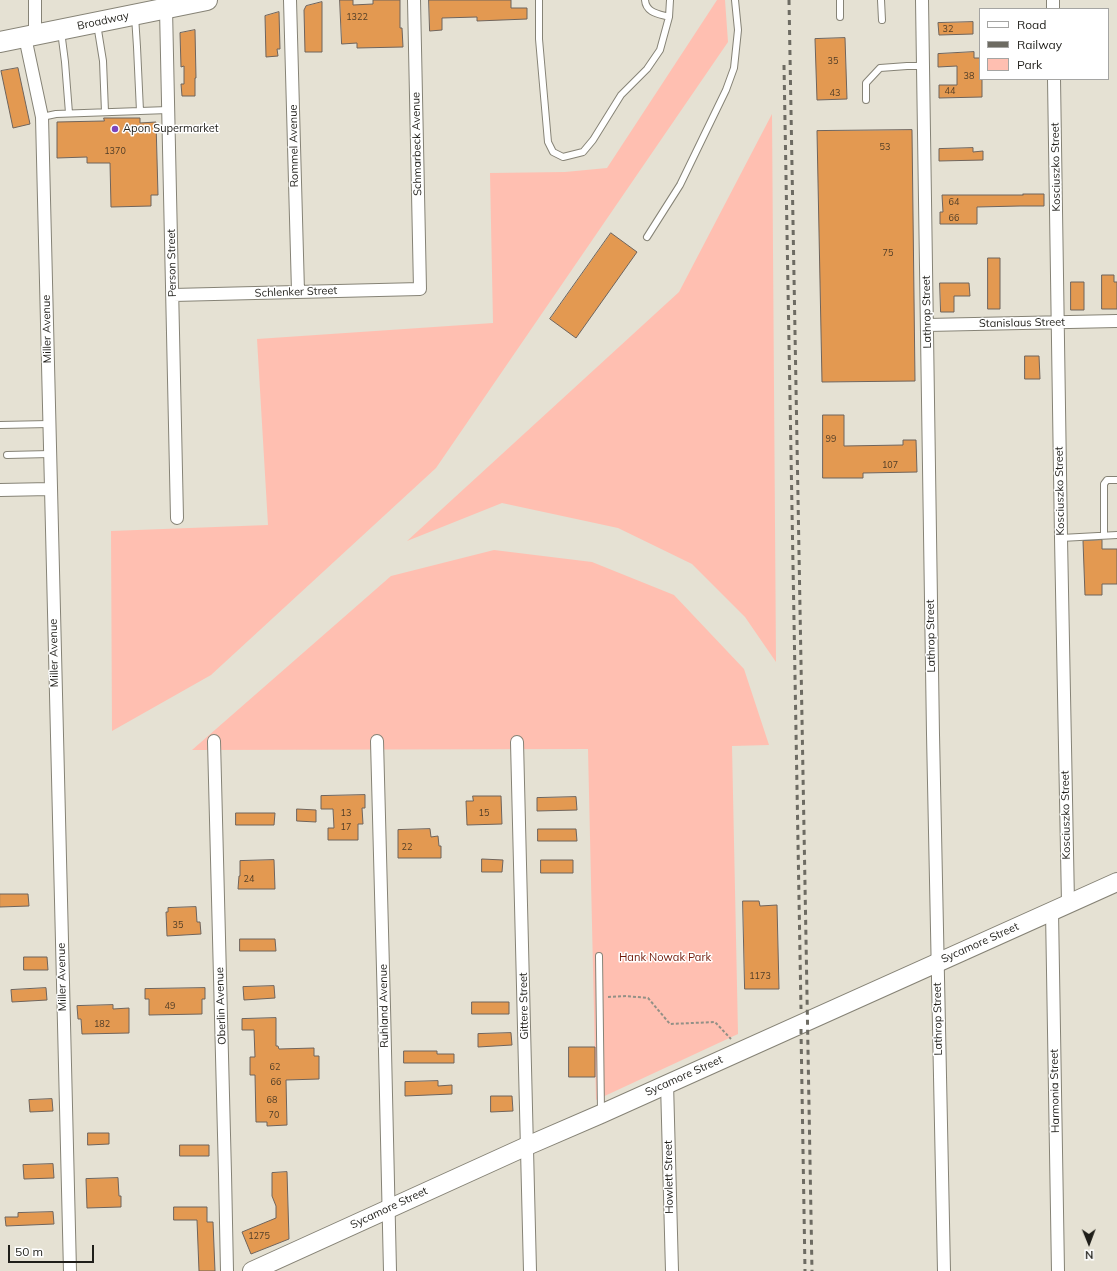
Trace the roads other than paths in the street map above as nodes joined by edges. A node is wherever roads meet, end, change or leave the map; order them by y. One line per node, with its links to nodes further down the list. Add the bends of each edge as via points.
1 (35, 0): 19 (street, Miller Avenue)
2 (290, 0): 31 (street, Rommel Avenue)
3 (414, 0): 30 (street, Schmarbeck Avenue)
4 (539, 0): 14 (lane, via 539,39 548,142 553,152 563,157 583,152 621,94 647,69 660,50)
5 (645, 0): 14 (lane, via 652,13)
6 (670, 0): 14 (lane)
7 (735, 0): 29 (lane, via 738,30 734,68 726,90 680,185)
8 (840, 0): 15 (lane)
9 (881, 0): 16 (lane)
10 (922, 0): 21 (street, Lathrop Street)
11 (194, 1): 12 (main road, Broadway)
12 (166, 9): 13 (main road, Broadway); 24 (street, Person Street)
13 (135, 15): 17 (main road, Broadway); 25 (lane)
14 (669, 17)
15 (840, 17)
16 (882, 20)
17 (97, 22): 18 (main road, Broadway); 26 (lane, via 103,61)
18 (61, 30): 19 (main road, Broadway); 27 (lane)
19 (30, 36): 20 (main road, Broadway); 28 (street, Miller Avenue)
20 (0, 42)
21 (923, 66): 23 (lane, via 880,68 866,83); 35 (street, Lathrop Street)
22 (1054, 80): 34 (street, Kosciuszko Street)
23 (866, 100)
24 (168, 110): 25 (lane); 32 (street, Person Street)
25 (140, 111): 26 (lane)
26 (105, 112): 27 (lane)
27 (69, 113): 28 (lane)
28 (42, 117): 36 (street, Miller Avenue)
29 (647, 237)
30 (420, 289): 31 (street, Schlenker Street)
31 (298, 291): 32 (street, Schlenker Street)
32 (173, 295): 43 (street, Person Street)
33 (1117, 321): 34 (street, Stanislaus Street)
34 (1058, 322): 35 (street, Stanislaus Street); 46 (street, Kosciuszko Street)
35 (927, 325): 54 (street, Lathrop Street)
36 (49, 424): 37 (lane); 38 (street, Miller Avenue)
37 (0, 425)
38 (50, 454): 39 (lane); 41 (street, Miller Avenue)
39 (7, 455)
40 (1117, 480): 44 (lane, via 1108,480 1104,484)
41 (50, 489): 42 (street); 59 (street, Miller Avenue)
42 (0, 490)
43 (177, 518)
44 (1104, 535): 45 (lane); 46 (lane)
45 (1117, 535)
46 (1061, 538): 51 (street, Kosciuszko Street)
47 (214, 741): 60 (street, Oberlin Avenue)
48 (377, 741): 58 (street, Ruhland Avenue)
49 (517, 742): 57 (street, Gittere Street)
50 (1117, 882): 51 (street, Sycamore Street)
51 (1068, 903): 52 (street, Sycamore Street)
52 (1052, 911): 54 (street, Sycamore Street); 66 (street, Harmonia Street)
53 (599, 956): 56 (lane)
54 (937, 962): 55 (street, Sycamore Street); 65 (street, Lathrop Street)
55 (667, 1083): 56 (street, Sycamore Street); 64 (street, Howlett Street)
56 (601, 1114): 57 (street, Sycamore Street)
57 (527, 1146): 58 (street, Sycamore Street); 63 (street, Gittere Street)
58 (388, 1209): 61 (street, Sycamore Street); 62 (street, Ruhland Avenue)
59 (70, 1271)
60 (226, 1271)
61 (252, 1271)
62 (390, 1271)
63 (530, 1271)
64 (672, 1271)
65 (944, 1271)
66 (1058, 1271)

